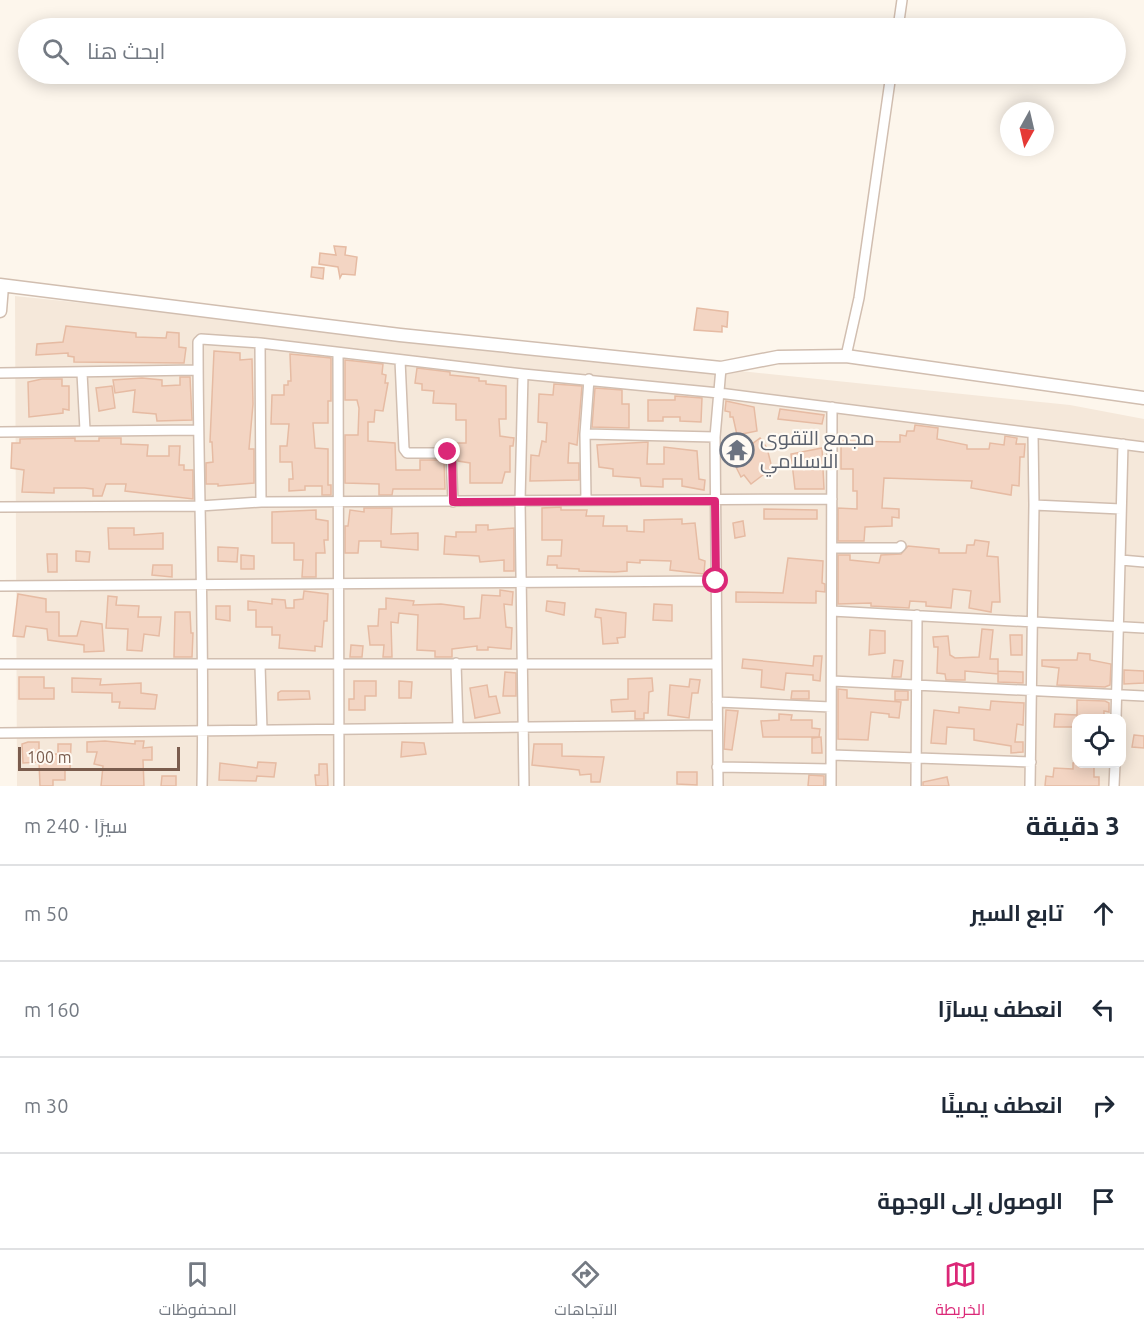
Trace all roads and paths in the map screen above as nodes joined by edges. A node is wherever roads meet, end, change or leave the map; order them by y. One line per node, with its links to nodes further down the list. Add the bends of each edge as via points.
1 (902, 0): 2 (street)
2 (899, 18)
3 (890, 84): 8 (street, via 859,298)
4 (1, 286): 5 (street); 10 (street)
5 (0, 311)
6 (260, 343): 7 (street); 11 (street, via 201,339); 31 (street)
7 (338, 352): 9 (street); 32 (street)
8 (846, 356): 10 (street, via 778,357); 17 (street)
9 (400, 360): 14 (street); 33 (street, via 404,449 407,453 451,453)
10 (720, 368): 16 (street)
11 (198, 370): 13 (street); 20 (street)
12 (0, 373): 13 (street)
13 (82, 374): 19 (street)
14 (523, 374): 15 (street); 29 (street)
15 (589, 379): 16 (street); 22 (street)
16 (719, 393): 18 (street); 24 (street)
17 (1144, 398)
18 (832, 408): 23 (street); 27 (street)
19 (85, 430): 20 (street); 21 (street)
20 (197, 430): 35 (street)
21 (0, 432)
22 (585, 434): 24 (street); 28 (street)
23 (1033, 434): 25 (street); 34 (street)
24 (715, 437): 30 (street)
25 (1123, 444): 26 (street); 37 (street)
26 (1144, 447)
27 (832, 499): 30 (street); 39 (street)
28 (586, 500): 29 (street); 30 (street)
29 (520, 501): 33 (street); 43 (street)
30 (715, 501): 42 (street)
31 (261, 502): 32 (street); 35 (street)
32 (339, 502): 33 (street); 44 (street)
33 (453, 502)
34 (1034, 505): 37 (street); 49 (street)
35 (200, 506): 36 (street); 45 (street)
36 (0, 507)
37 (1121, 509): 40 (street)
38 (900, 546): 39 (street)
39 (832, 548): 47 (street)
40 (1120, 560): 41 (street); 50 (street)
41 (1144, 562)
42 (716, 581): 43 (street); 57 (street)
43 (521, 582): 44 (street); 56 (street)
44 (339, 583): 45 (street); 55 (street)
45 (200, 584): 46 (street); 54 (street)
46 (0, 586)
47 (832, 611): 48 (street); 59 (street)
48 (917, 615): 49 (street); 60 (street)
49 (1034, 621): 50 (street); 61 (street)
50 (1118, 627): 51 (street); 62 (street)
51 (1144, 628)
52 (456, 663): 55 (street); 56 (street); 69 (street)
53 (0, 664): 54 (street)
54 (203, 664): 58 (street); 71 (street)
55 (340, 664): 58 (street); 70 (street)
56 (523, 664): 57 (street); 68 (street)
57 (717, 664): 64 (street)
58 (260, 665): 72 (street)
59 (832, 681): 60 (street); 65 (street)
60 (916, 685): 61 (street); 75 (street)
61 (1031, 691): 62 (street); 76 (street)
62 (1117, 695): 63 (street); 66 (street)
63 (1144, 696)
64 (717, 702): 65 (street); 67 (street)
65 (831, 707): 74 (street)
66 (1116, 714)
67 (717, 724): 68 (street); 77 (street)
68 (523, 726): 69 (street); 82 (street)
69 (458, 727): 70 (street)
70 (341, 729): 72 (street); 81 (street)
71 (203, 730): 72 (street); 73 (street); 80 (street)
72 (262, 730)
73 (0, 733)
74 (832, 754): 75 (street); 79 (street)
75 (917, 759): 76 (street); 85 (street)
76 (1031, 762): 86 (street)
77 (717, 767): 79 (street); 83 (street)
78 (1115, 768): 87 (street)
79 (831, 769): 84 (street)
80 (202, 786)
81 (339, 786)
82 (524, 786)
83 (718, 786)
84 (831, 786)
85 (916, 786)
86 (1030, 786)
87 (1114, 786)

